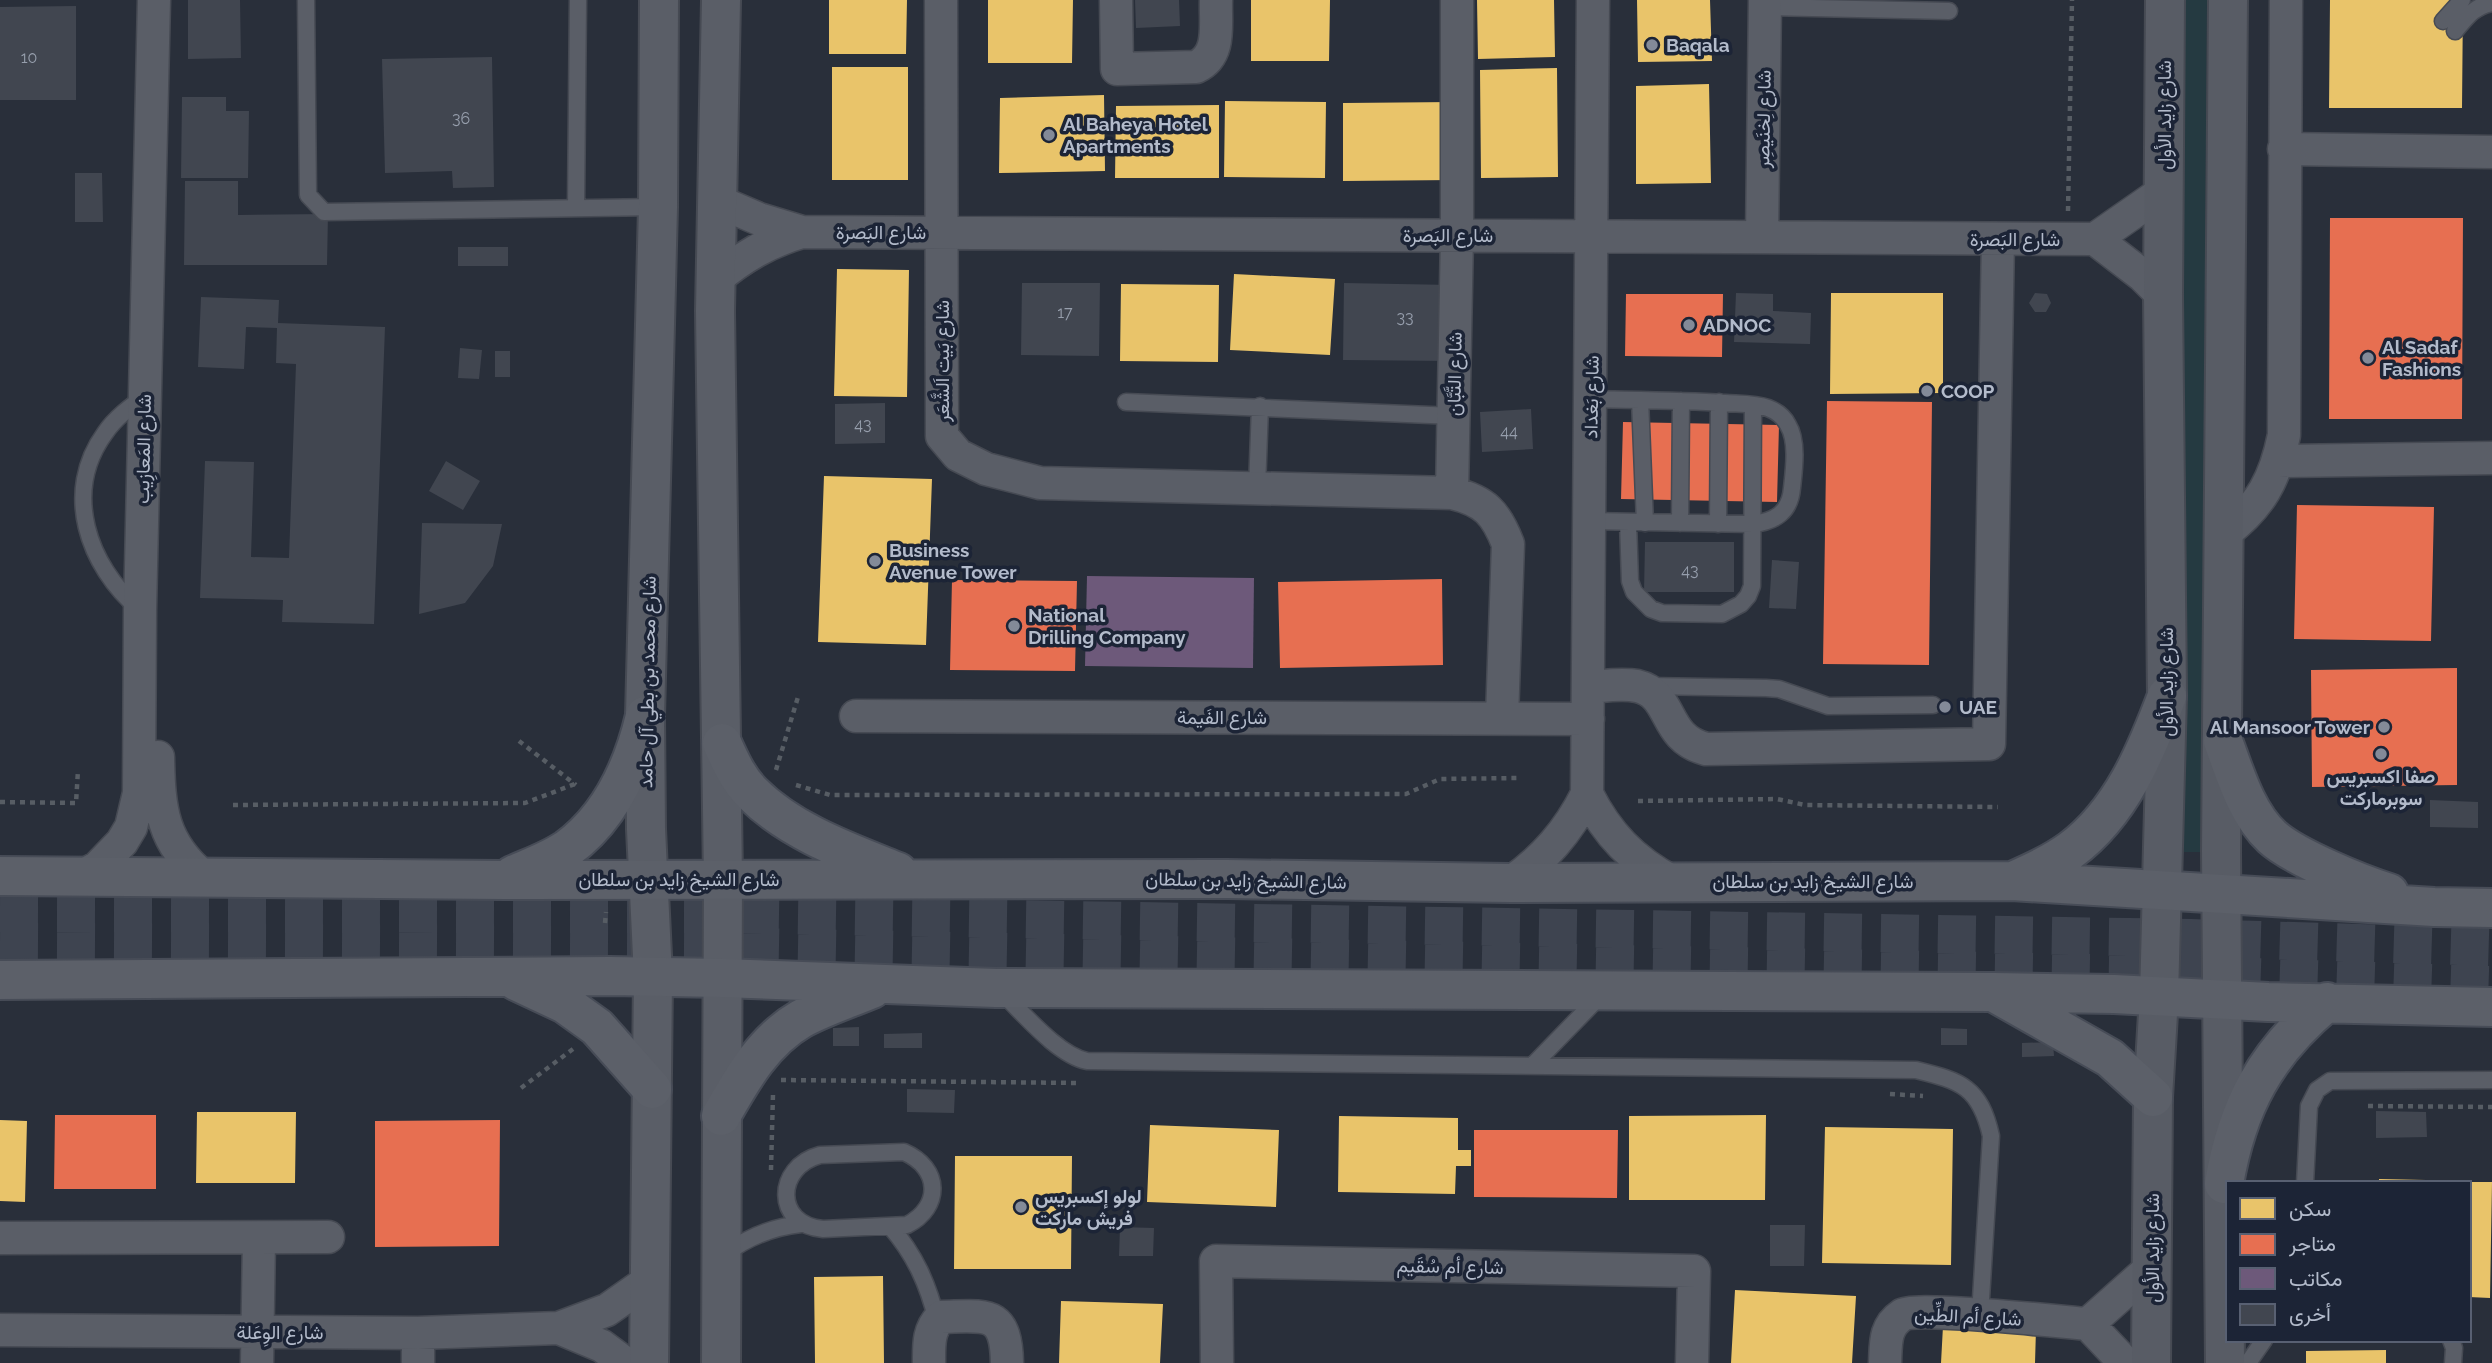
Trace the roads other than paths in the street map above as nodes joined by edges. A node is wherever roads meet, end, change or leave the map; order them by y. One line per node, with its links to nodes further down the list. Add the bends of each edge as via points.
1 (154, 0): 33 (street, شارع المَعازِيب)
2 (306, 0): 23 (lane, via 308,195 324,212)
3 (579, 0): 23 (lane)
4 (659, 0): 22 (street, شارع محمد بن بطي آل حامد)
5 (721, 0): 21 (street)
6 (941, 0): 25 (street, شارع بَيت اَلشَّعَر)
7 (1116, 0): 8 (street, via 1117,69 1205,63 1215,45)
8 (1216, 0)
9 (1457, 0): 26 (street, شارع التَّبَّان)
10 (1593, 0): 27 (street, شارع بَغداد)
11 (2165, 0): 20 (main road, شارع زايد الأول)
12 (2228, 0): 51 (main road)
13 (2286, 0): 18 (street)
14 (2462, 0): 15 (lane, via 2449,26)
15 (2492, 3)
16 (1765, 4): 17 (lane); 28 (street, شارع لِخنَيصِر)
17 (1949, 11)
18 (2284, 149): 19 (street); 43 (street, via 2284,426)
19 (2492, 152)
20 (2164, 191): 30 (street); 32 (main road, شارع زايد الأول)
21 (717, 201): 24 (street, شارع البَصرة); 31 (street)
22 (658, 206): 23 (lane); 58 (street, شارع محمد بن بطي آل حامد)
23 (576, 207)
24 (802, 232): 25 (street, شارع البَصرة); 31 (street, شارع البَصرة, via 755,249)
25 (941, 232): 26 (street, شارع البَصرة); 44 (street, شارع بَيت اَلشَّعَر, via 942,436 958,455 986,469 1040,483)
26 (1457, 235): 27 (street, شارع البَصرة); 41 (street, شارع التَّبَّان)
27 (1592, 236): 28 (street, شارع البَصرة); 34 (street, شارع بَغداد)
28 (1762, 237): 29 (street, شارع البَصرة)
29 (1998, 239): 30 (street, شارع البَصرة); 53 (street, via 1989,744 1706,749 1686,741 1655,695)
30 (2095, 239): 32 (street)
31 (715, 280): 63 (street)
32 (2163, 296): 56 (main road, شارع زايد الأول)
33 (144, 397): 52 (street, شارع المَعازِيب); 52 (lane, via 122,413 91,456 83,482 82,509 101,564)
34 (1591, 399): 35 (lane); 46 (street, شارع بَغداد)
35 (1640, 400): 36 (lane); 47 (lane)
36 (1681, 401): 38 (lane); 48 (lane)
37 (1126, 402): 40 (lane)
38 (1719, 402): 39 (lane); 49 (lane)
39 (1753, 405): 50 (lane); 50 (lane, via 1767,407 1788,424 1793,437 1793,489 1784,512)
40 (1260, 406): 41 (lane); 44 (lane)
41 (1454, 416): 45 (street, شارع التَّبَّان)
42 (2492, 458): 43 (street)
43 (2279, 461): 51 (street, via 2254,507)
44 (1257, 488): 45 (street, شارع بَيت اَلشَّعَر)
45 (1452, 493): 60 (street, via 1489,509 1508,544)
46 (1589, 521): 47 (lane); 54 (street, شارع بَغداد)
47 (1637, 522): 48 (lane); 50 (lane, via 1630,581 1641,601 1662,613 1722,614 1741,604 1752,586)
48 (1680, 523): 49 (lane)
49 (1718, 524): 50 (lane)
50 (1753, 524)
51 (2225, 533): 62 (main road)
52 (140, 610): 66 (street, شارع المَعازِيب, via 136,810 122,842)
53 (1635, 686): 54 (street); 57 (lane, via 1766,688 1828,706)
54 (1588, 687): 61 (street, شارع بَغداد)
55 (157, 695): 67 (street, via 161,810 166,830 175,848)
56 (2168, 696): 72 (main road, via 2136,769 2096,827 2071,849); 75 (main road, شارع زايد الأول)
57 (1933, 705)
58 (645, 716): 70 (main road, via 624,779 591,829 566,850); 71 (street, شارع محمد بن بطي آل حامد)
59 (856, 716): 60 (street, شارع الفَيمة)
60 (1502, 718): 61 (street, شارع الفَيمة)
61 (1588, 719): 64 (street, شارع بَغداد)
62 (2223, 741): 76 (main road); 77 (main road, via 2240,786 2272,837 2353,880)
63 (722, 743): 68 (main road, via 750,792 771,794 839,848); 69 (street)
64 (1587, 794): 73 (street, via 1623,847); 74 (street, شارع بَغداد, via 1549,852)
65 (0, 876): 66 (main road, شارع الشيخ زايد بن سلطان)
66 (83, 876): 67 (main road, شارع الشيخ زايد بن سلطان)
67 (204, 877): 70 (main road, شارع الشيخ زايد بن سلطان)
68 (913, 878): 69 (main road, شارع الشيخ زايد بن سلطان); 74 (main road, شارع الشيخ زايد بن سلطان)
69 (723, 879): 71 (main road, شارع الشيخ زايد بن سلطان); 81 (street)
70 (503, 880): 71 (main road, شارع الشيخ زايد بن سلطان)
71 (648, 880): 80 (street, شارع محمد بن بطي آل حامد)
72 (2012, 881): 73 (main road, شارع الشيخ زايد بن سلطان); 75 (main road, شارع الشيخ زايد بن سلطان)
73 (1673, 882): 74 (main road, شارع الشيخ زايد بن سلطان)
74 (1510, 883)
75 (2162, 891): 76 (main road, شارع الشيخ زايد بن سلطان); 87 (main road, شارع زايد الأول)
76 (2222, 894): 77 (main road, شارع الشيخ زايد بن سلطان); 88 (main road)
77 (2434, 907): 78 (main road, شارع الشيخ زايد بن سلطان)
78 (2492, 908)
79 (505, 976): 80 (main road); 82 (main road); 93 (main road, via 565,1004 597,1027)
80 (653, 977): 81 (main road); 93 (street, شارع محمد بن بطي آل حامد)
81 (722, 978): 83 (main road); 95 (street)
82 (0, 980)
83 (884, 985): 84 (main road); 95 (main road, via 804,1017 786,1029 753,1063)
84 (996, 988): 85 (main road); 91 (lane, via 1063,1050 1087,1061)
85 (1605, 991): 86 (main road); 91 (lane)
86 (1994, 992): 87 (main road); 94 (main road, via 2110,1058)
87 (2159, 997): 88 (main road); 94 (main road, شارع زايد الأول)
88 (2224, 1000): 89 (main road); 97 (main road)
89 (2328, 1002): 90 (main road); 97 (main road, via 2285,1042 2254,1086 2240,1117)
90 (2492, 1007)
91 (1532, 1066): 106 (lane, via 1916,1070 1953,1080 1968,1090 1986,1113 1991,1136)
92 (2492, 1080): 96 (lane, via 2330,1081 2317,1090 2309,1106)
93 (652, 1089): 105 (street, شارع محمد بن بطي آل حامد)
94 (2153, 1097): 104 (main road, شارع زايد الأول)
95 (721, 1116): 103 (street)
96 (2305, 1181)
97 (2224, 1184): 126 (main road)
98 (801, 1224): 99 (lane, via 823,1229); 99 (lane, via 792,1213 786,1189 797,1166 808,1158 904,1152 925,1166 931,1177 931,1200 917,1220); 103 (lane, via 752,1237)
99 (890, 1226): 107 (lane, via 925,1279)
100 (328, 1237): 102 (street)
101 (0, 1238): 102 (street)
102 (259, 1238): 111 (street)
103 (720, 1257): 118 (street)
104 (2151, 1268): 108 (street); 125 (main road, شارع زايد الأول)
105 (650, 1280): 109 (street, شارع الوِعَلة, via 607,1310); 117 (street, شارع محمد بن بطي آل حامد)
106 (1980, 1315): 108 (street, شارع أم الطِّين); 123 (street, شارع أم الطِّين, via 1905,1313 1886,1334)
107 (937, 1321): 119 (street, via 930,1335); 120 (street, via 941,1317 991,1319 1006,1339)
108 (2088, 1324): 124 (street)
109 (559, 1328): 114 (street, شارع الوِعَلة); 116 (street, شارع الوِعَلة, via 602,1346)
110 (0, 1330): 111 (street, شارع الوِعَلة)
111 (258, 1332): 114 (street, شارع الوِعَلة); 115 (street)
112 (2263, 1342): 127 (lane)
113 (2452, 1342): 128 (lane)
114 (418, 1348)
115 (257, 1363)
116 (625, 1363)
117 (649, 1363)
118 (721, 1363)
119 (929, 1363)
120 (1007, 1363)
121 (1217, 1363): 122 (street, شارع أم سُقَيم, via 1216,1261 1694,1271)
122 (1692, 1363)
123 (1885, 1363)
124 (2125, 1363)
125 (2151, 1363)
126 (2225, 1363)
127 (2249, 1363)
128 (2453, 1363)

